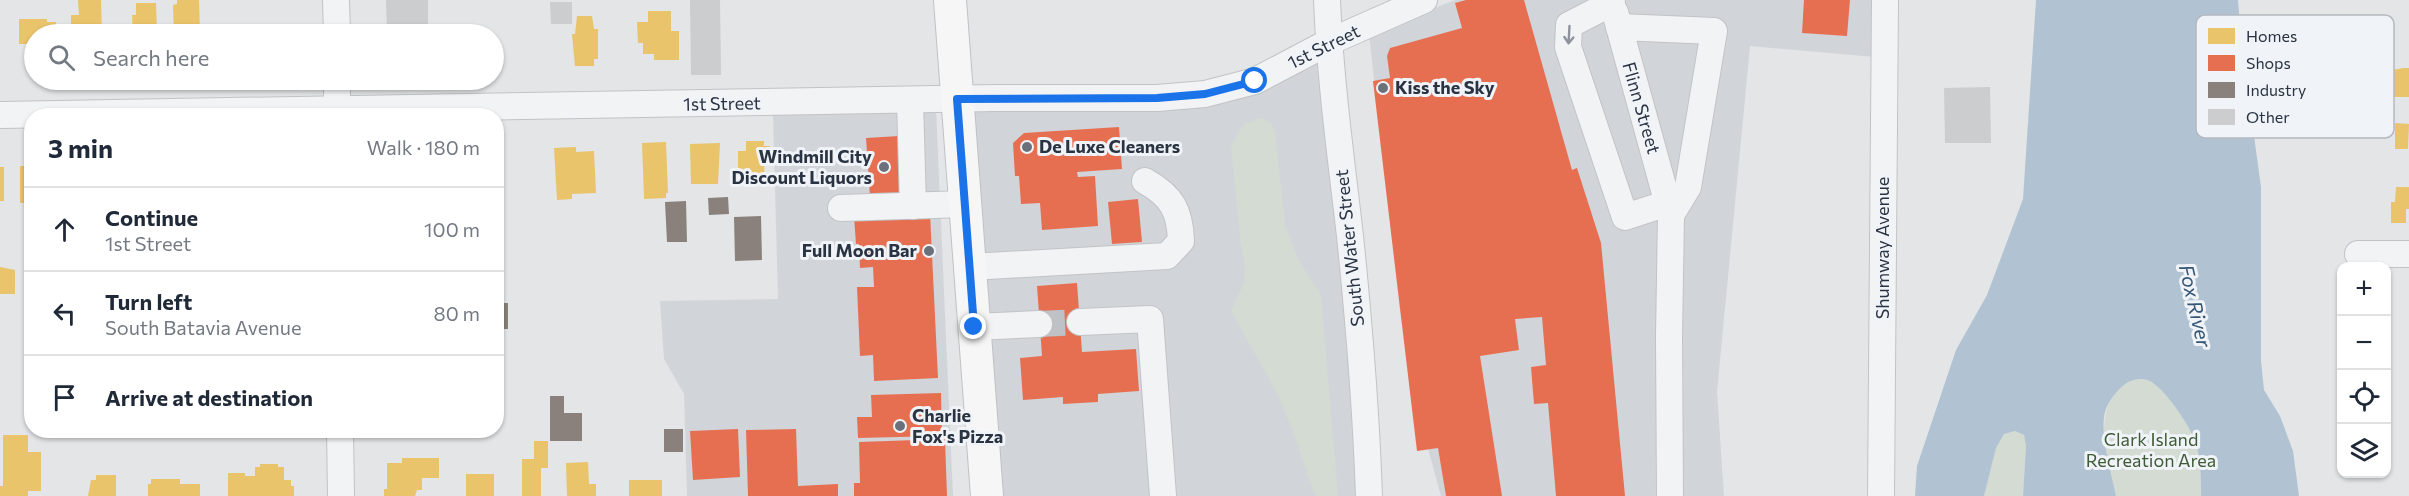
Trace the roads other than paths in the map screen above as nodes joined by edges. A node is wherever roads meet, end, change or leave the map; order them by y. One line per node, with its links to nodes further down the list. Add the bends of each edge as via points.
1 (336, 0): 7 (street)
2 (950, 0): 10 (main road)
3 (1327, 0): 8 (street, South Water Street)
4 (1424, 0): 8 (street, 1st Street)
5 (1885, 0): 33 (street, Shumway Avenue)
6 (1614, 10): 20 (street, Flinn Street); 20 (street, via 1714,31 1688,187); 20 (street, one-way to 20, via 1569,25 1568,47 1625,217)
7 (337, 24)
8 (1329, 42): 10 (street, 1st Street, via 1255,81 1205,94 1157,98); 31 (street, South Water Street, via 1366,415)
9 (337, 90): 12 (street)
10 (957, 99): 11 (street, 1st Street); 17 (main road)
11 (910, 100): 13 (street, 1st Street); 18 (street)
12 (337, 108)
13 (504, 109)
14 (0, 115): 15 (street, 1st Street)
15 (24, 115)
16 (1145, 181): 23 (street, via 1162,190 1180,223 1181,241 1167,256)
17 (965, 204): 18 (street); 23 (main road)
18 (913, 206): 19 (street)
19 (841, 208)
20 (1669, 209): 32 (street)
21 (2409, 254): 22 (street)
22 (2358, 255)
23 (970, 267): 26 (main road)
24 (1080, 322): 30 (street, via 1150,319)
25 (1039, 324): 26 (street)
26 (974, 327): 29 (main road)
27 (340, 438): 28 (street)
28 (341, 496)
29 (987, 496)
30 (1163, 496)
31 (1370, 496)
32 (1670, 496)
33 (1881, 496)

